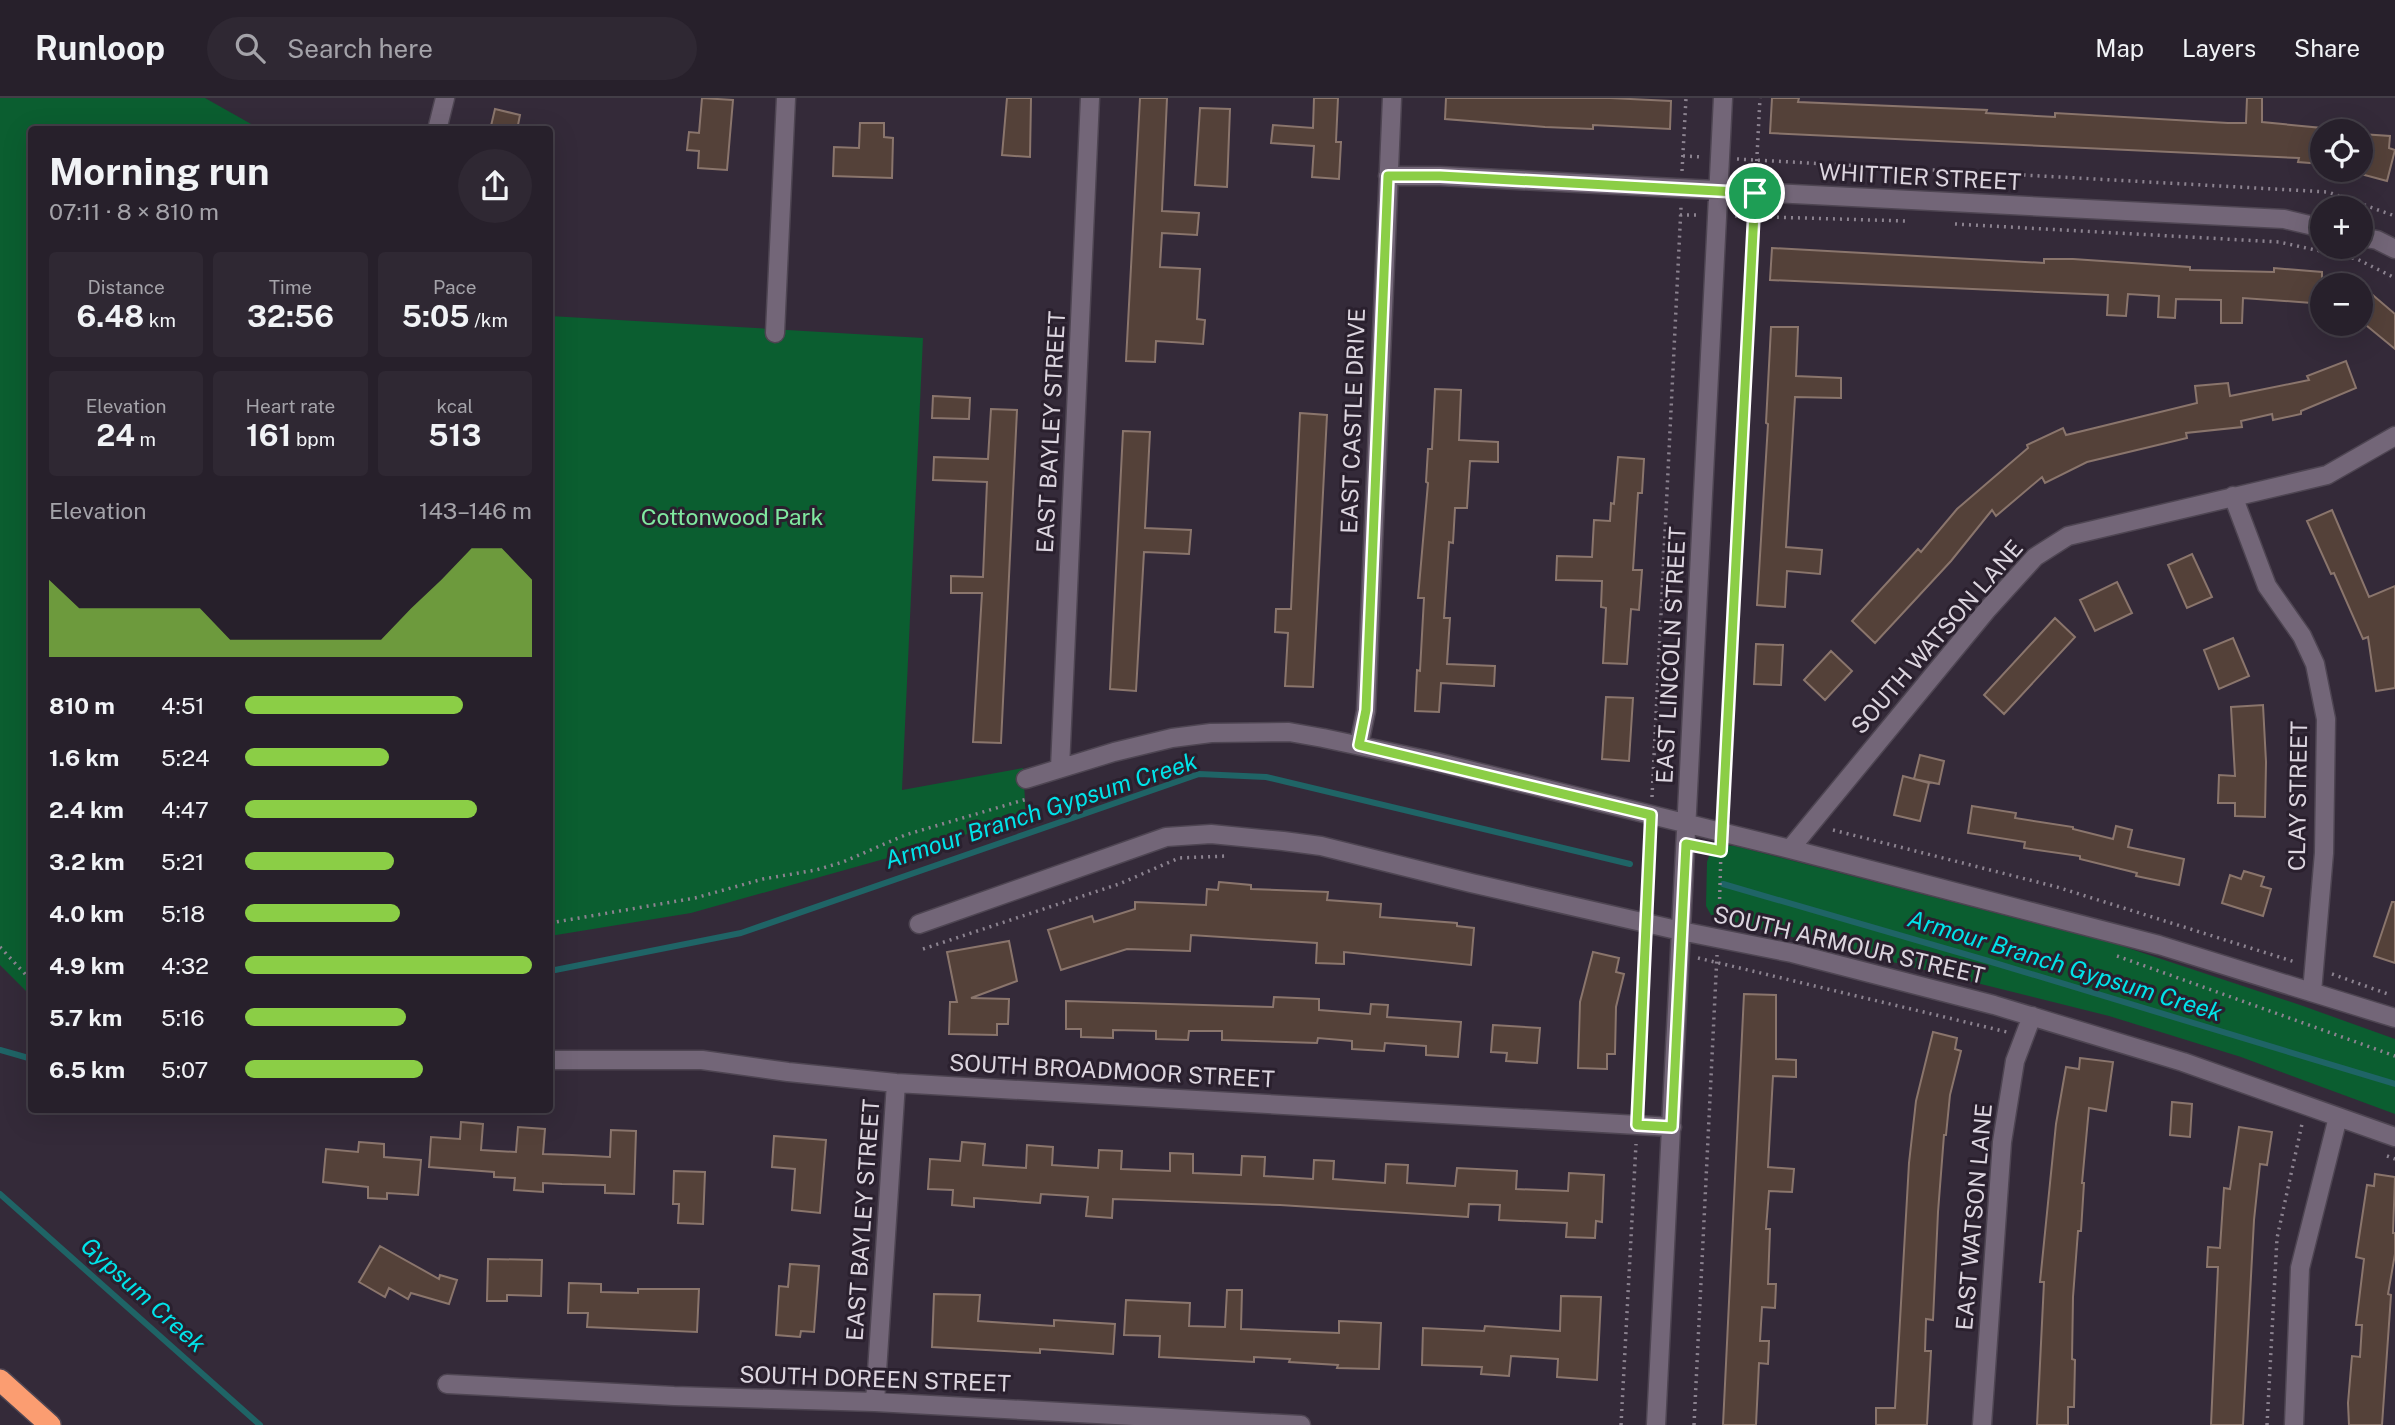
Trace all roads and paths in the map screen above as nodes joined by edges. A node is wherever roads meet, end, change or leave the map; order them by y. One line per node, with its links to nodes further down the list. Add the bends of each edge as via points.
1 (445, 98): 8 (street)
2 (786, 98): 26 (street)
3 (1090, 98): 30 (street, EAST BAYLEY STREET)
4 (1392, 98): 12 (street, EAST CASTLE DRIVE)
5 (1686, 98): 9 (path)
6 (1723, 98): 10 (street, EAST LINCOLN STREET)
7 (1760, 98): 11 (path)
8 (439, 126)
9 (1683, 156): 10 (path); 13 (path)
10 (1721, 158): 11 (path); 14 (street, EAST LINCOLN STREET)
11 (1757, 160): 15 (path); 18 (path, via 2328,191)
12 (1388, 176): 13 (street, WHITTIER STREET); 29 (street, EAST CASTLE DRIVE, via 1366,710)
13 (1682, 190): 14 (street, WHITTIER STREET); 16 (path)
14 (1719, 192): 15 (street, WHITTIER STREET); 17 (street, EAST LINCOLN STREET)
15 (1755, 193): 19 (path); 22 (street, WHITTIER STREET, via 2284,219)
16 (1680, 215): 17 (path); 32 (path)
17 (1718, 216): 19 (path); 33 (street, EAST LINCOLN STREET)
18 (2395, 216)
19 (1754, 217): 20 (path); 36 (path)
20 (1912, 221)
21 (1953, 223): 25 (path, via 2279,242 2357,259)
22 (2310, 225)
23 (2373, 239): 24 (street)
24 (2395, 249)
25 (2395, 278)
26 (775, 332)
27 (2395, 436): 28 (street, SOUTH WATSON LANE, via 2328,475)
28 (2233, 496): 37 (street, SOUTH WATSON LANE, via 2068,536 2035,557); 45 (street, CLAY STREET, via 2267,586 2302,636 2315,664 2326,719 2324,853)
29 (1359, 745): 30 (street, via 1289,732 1210,733 1172,738); 32 (street)
30 (1060, 768): 31 (street)
31 (1026, 779): 38 (path, via 1027,799 905,835 843,862 695,898)
32 (1651, 815): 33 (street); 40 (path)
33 (1687, 824): 35 (street, EAST LINCOLN STREET); 36 (street)
34 (1833, 830): 45 (path, via 2057,887)
35 (1686, 844): 36 (path); 41 (street, EAST LINCOLN STREET)
36 (1723, 845): 37 (street); 42 (path)
37 (1790, 849): 47 (street, via 2159,945)
38 (553, 922)
39 (919, 924): 40 (street, SOUTH ARMOUR STREET, via 1166,838 1211,834 1321,846)
40 (1647, 924): 41 (street, SOUTH ARMOUR STREET); 55 (path)
41 (1681, 931): 42 (street, SOUTH ARMOUR STREET); 56 (street, EAST LINCOLN STREET)
42 (1718, 939): 49 (street, SOUTH ARMOUR STREET, via 1792,953); 65 (path)
43 (0, 947): 46 (path)
44 (2112, 955): 51 (path)
45 (2314, 968): 47 (street, CLAY STREET); 48 (path)
46 (28, 976)
47 (2312, 992): 50 (street)
48 (2395, 996)
49 (2032, 1016): 54 (street, SOUTH ARMOUR STREET, via 2183,1062); 66 (street, EAST WATSON LANE, via 2015,1061 2002,1142)
50 (2395, 1018)
51 (2395, 1056)
52 (553, 1060): 53 (street, SOUTH BROADMOOR STREET, via 702,1060)
53 (896, 1083): 55 (street, SOUTH BROADMOOR STREET); 60 (street, EAST BAYLEY STREET)
54 (2338, 1117): 57 (street, SOUTH ARMOUR STREET); 67 (street, via 2300,1268)
55 (1637, 1125): 56 (street, SOUTH BROADMOOR STREET); 63 (path)
56 (1672, 1127): 64 (street, EAST LINCOLN STREET)
57 (2395, 1137)
58 (0, 1380): 61 (highway)
59 (447, 1384): 60 (street, SOUTH DOREEN STREET)
60 (875, 1402): 62 (street, SOUTH DOREEN STREET)
61 (50, 1425)
62 (1301, 1425)
63 (1621, 1425)
64 (1656, 1425)
65 (1694, 1425)
66 (1982, 1425)
67 (2294, 1425)

